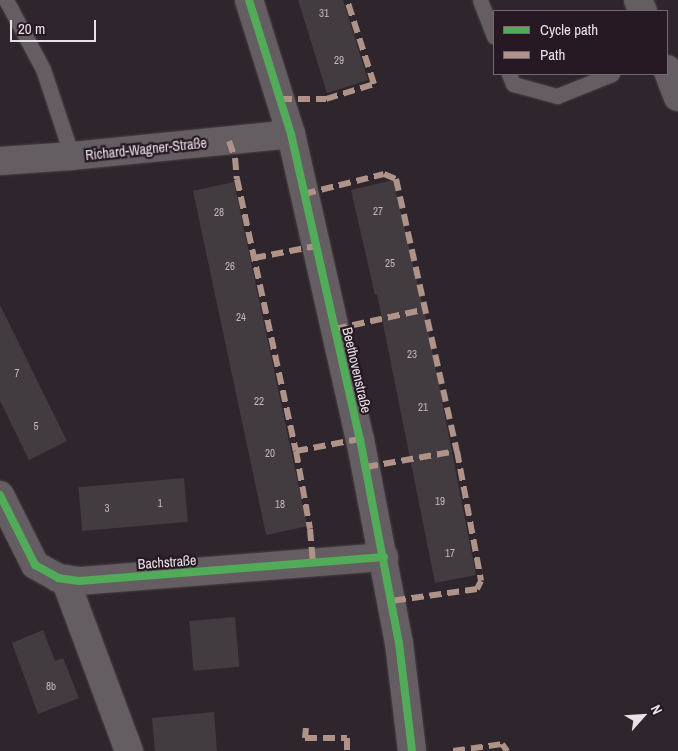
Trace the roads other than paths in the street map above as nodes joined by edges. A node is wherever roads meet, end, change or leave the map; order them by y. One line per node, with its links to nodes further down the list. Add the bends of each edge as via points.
1 (6, 0): 10 (lane, via 44,69)
2 (249, 0): 9 (street, Beethovenstraße)
3 (480, 0): 4 (lane)
4 (493, 33)
5 (668, 72): 8 (street)
6 (509, 75): 7 (lane, via 513,84 557,96)
7 (610, 75)
8 (678, 97)
9 (291, 134): 10 (street, Richard-Wagner-Straße); 13 (street, Beethovenstraße)
10 (72, 156): 11 (street, Richard-Wagner-Straße)
11 (0, 161)
12 (0, 494): 14 (street, Bachstraße, via 35,565)
13 (384, 557): 14 (street, Bachstraße, via 79,581); 16 (street, Beethovenstraße)
14 (65, 579): 15 (street)
15 (129, 751)
16 (412, 751)

